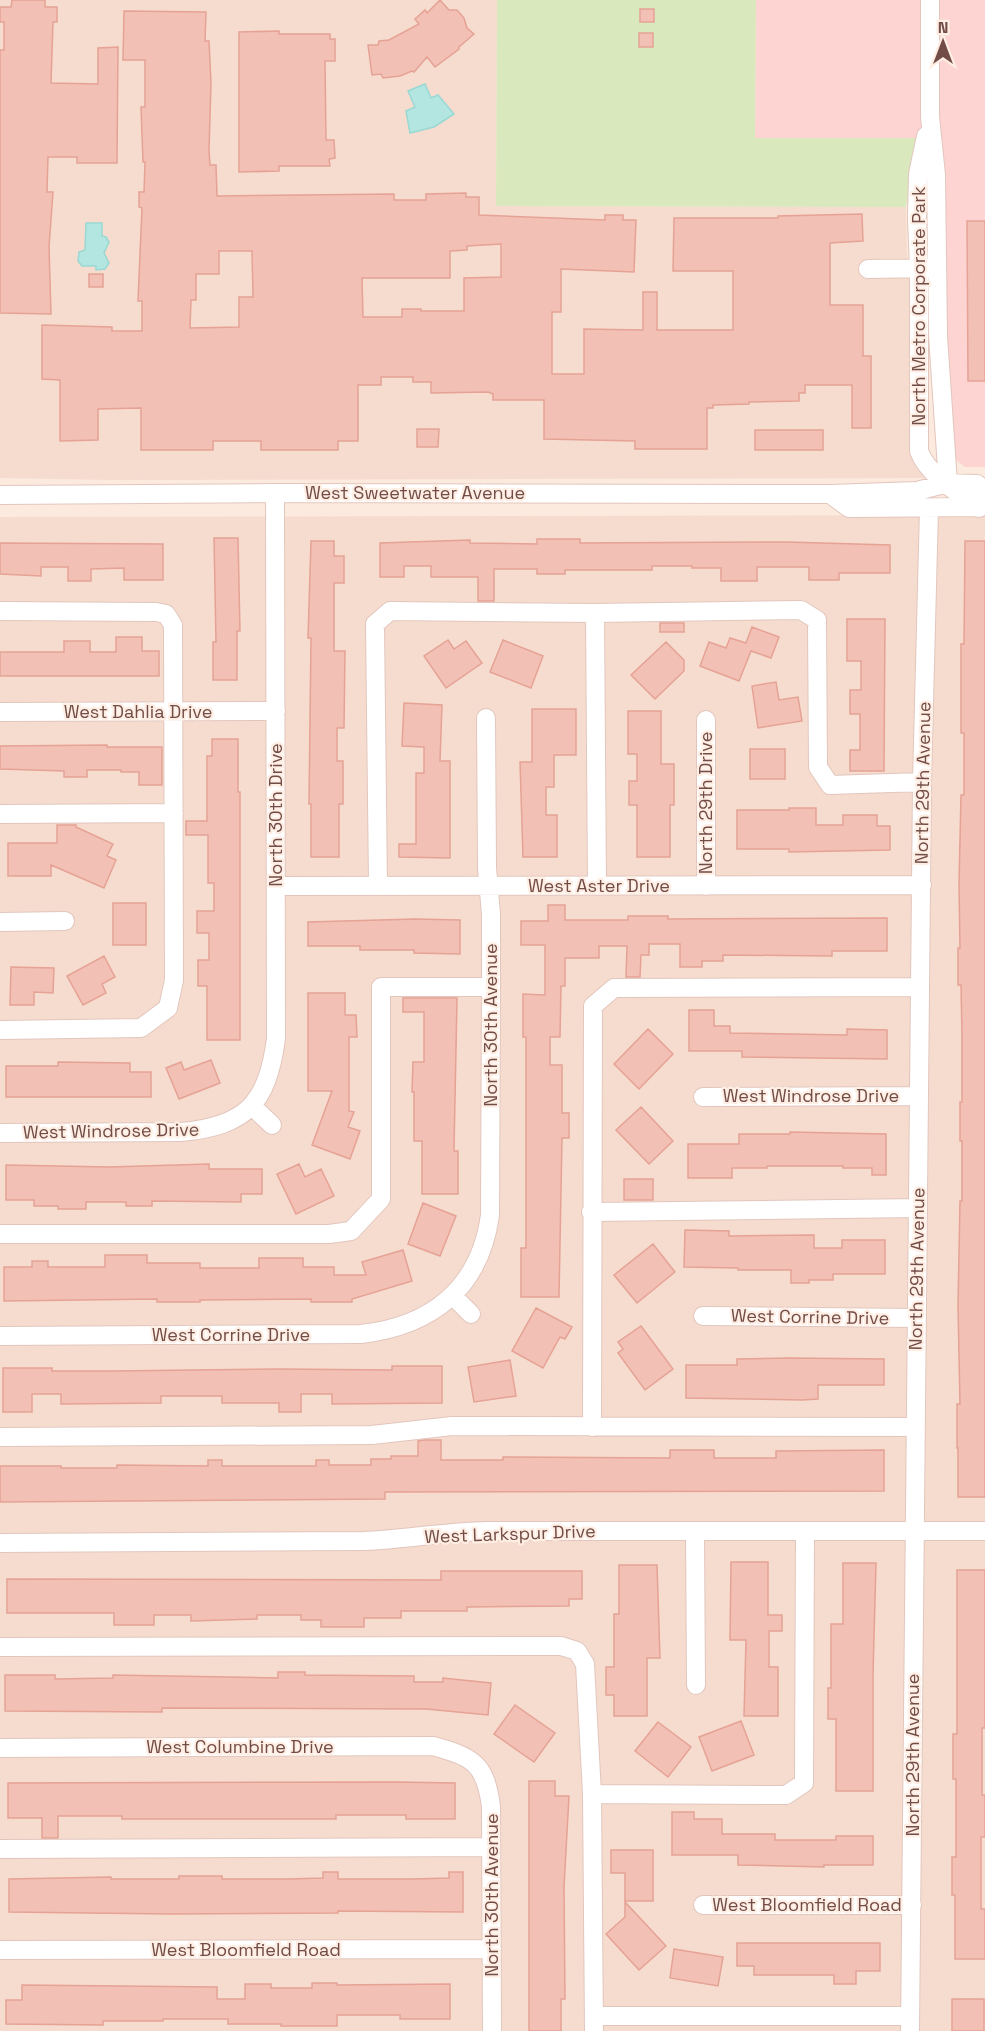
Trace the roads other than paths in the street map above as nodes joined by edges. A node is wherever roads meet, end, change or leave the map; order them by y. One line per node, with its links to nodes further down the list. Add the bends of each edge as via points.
1 (930, 0): 2 (street, North Metro Corporate Park)
2 (930, 117): 3 (street, North Metro Corporate Park, via 918,174); 4 (street, North Metro Corporate Park)
3 (919, 268): 4 (street); 5 (street); 6 (street, North Metro Corporate Park, via 920,451 931,471)
4 (938, 268): 6 (street, North Metro Corporate Park, via 938,336)
5 (868, 269)
6 (948, 483): 7 (street, West Sweetwater Avenue); 11 (street, North Metro Corporate Park); 12 (street)
7 (912, 487): 9 (street, West Sweetwater Avenue, via 851,484); 12 (street)
8 (275, 493): 9 (street, West Sweetwater Avenue); 10 (street, West Sweetwater Avenue); 15 (street, North 30th Drive)
9 (830, 494): 12 (street, West Sweetwater Avenue, via 849,508)
10 (0, 495)
11 (983, 500): 12 (street, West Sweetwater Avenue)
12 (929, 508): 20 (street, North 29th Avenue)
13 (0, 611): 17 (street, via 166,615 173,625)
14 (595, 613): 20 (street, via 801,610 817,620 818,767 830,785); 25 (street, via 390,611 375,624); 27 (street)
15 (276, 711): 17 (street, West Dahlia Drive); 24 (street, North 30th Drive)
16 (0, 712): 17 (street, West Dahlia Drive)
17 (173, 712): 21 (street)
18 (486, 718): 26 (street, North 30th Avenue)
19 (706, 720): 28 (street, North 29th Drive)
20 (922, 782): 23 (street, North 29th Avenue)
21 (174, 813): 22 (street); 33 (street, via 174,980 168,1008 141,1028)
22 (0, 814)
23 (922, 885): 28 (street, West Aster Drive); 32 (street, North 29th Avenue)
24 (277, 886): 25 (street, West Aster Drive); 36 (street, North 30th Drive, via 276,1039 273,1062)
25 (378, 886): 26 (street, West Aster Drive)
26 (488, 886): 27 (street, West Aster Drive); 31 (street, North 30th Avenue)
27 (597, 886): 28 (street, West Aster Drive)
28 (706, 886)
29 (65, 921): 30 (street)
30 (0, 922)
31 (491, 987): 41 (street, via 381,987 381,1199 351,1231); 42 (street, North 30th Avenue, via 490,1215 474,1267)
32 (920, 987): 34 (street, North 29th Avenue); 40 (street, via 614,988 593,1006)
33 (0, 1029)
34 (919, 1096): 35 (street, West Windrose Drive); 39 (street, North 29th Avenue)
35 (703, 1097)
36 (253, 1107): 37 (street); 38 (street, West Windrose Drive, via 221,1126 204,1130)
37 (272, 1125)
38 (0, 1133)
39 (918, 1208): 40 (street); 45 (street, North 29th Avenue)
40 (591, 1212): 47 (street)
41 (0, 1234)
42 (453, 1296): 43 (street); 46 (street, West Corrine Drive, via 417,1320 361,1334)
43 (471, 1314)
44 (703, 1316): 45 (street, West Corrine Drive)
45 (917, 1318): 48 (street, North 29th Avenue)
46 (0, 1336)
47 (592, 1426): 48 (street); 49 (street, via 452,1426 372,1435)
48 (916, 1427): 51 (street, North 29th Avenue)
49 (0, 1437)
50 (805, 1531): 51 (street, West Larkspur Drive); 53 (street, West Larkspur Drive); 59 (street, via 804,1783 786,1795)
51 (915, 1531): 52 (street, West Larkspur Drive); 63 (street, North 29th Avenue)
52 (985, 1531)
53 (695, 1532): 54 (street, West Larkspur Drive, via 486,1531 364,1541); 56 (street)
54 (0, 1543)
55 (0, 1647): 59 (street, via 561,1646 577,1651 585,1664)
56 (696, 1684)
57 (0, 1748): 58 (street, West Columbine Drive, via 433,1746)
58 (476, 1763): 60 (street, North 30th Avenue, via 489,1788)
59 (592, 1794): 67 (street)
60 (491, 1847): 61 (street); 64 (street, North 30th Avenue)
61 (0, 1849)
62 (703, 1905): 63 (street, West Bloomfield Road)
63 (912, 1905): 66 (street, North 29th Avenue)
64 (492, 1949): 65 (street, West Bloomfield Road); 68 (street, North 30th Avenue)
65 (0, 1950)
66 (910, 2023): 67 (street)
67 (594, 2024)
68 (492, 2031)

